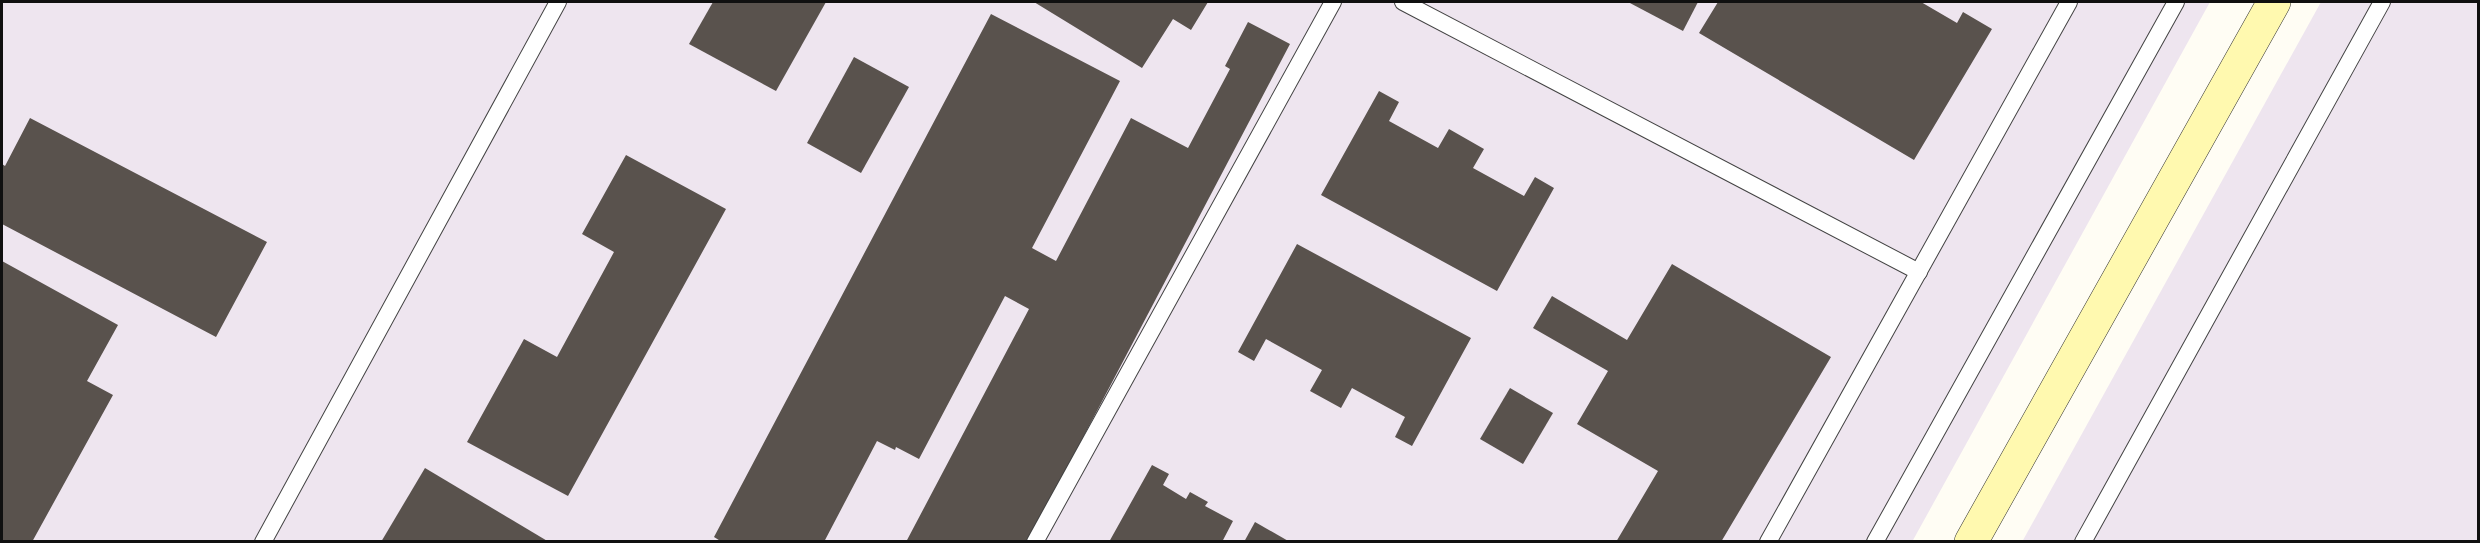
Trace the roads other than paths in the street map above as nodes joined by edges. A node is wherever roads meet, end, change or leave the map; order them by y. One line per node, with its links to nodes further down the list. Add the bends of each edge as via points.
1 (558, 2): 9 (lane)
2 (1333, 2): 10 (lane)
3 (1403, 2): 8 (lane)
4 (2069, 2): 8 (lane)
5 (2176, 2): 12 (lane)
6 (2274, 2): 13 (street)
7 (2382, 2): 14 (lane)
8 (1919, 272): 11 (lane)
9 (263, 542)
10 (1035, 542)
11 (1768, 542)
12 (1875, 542)
13 (1971, 542)
14 (2083, 542)

